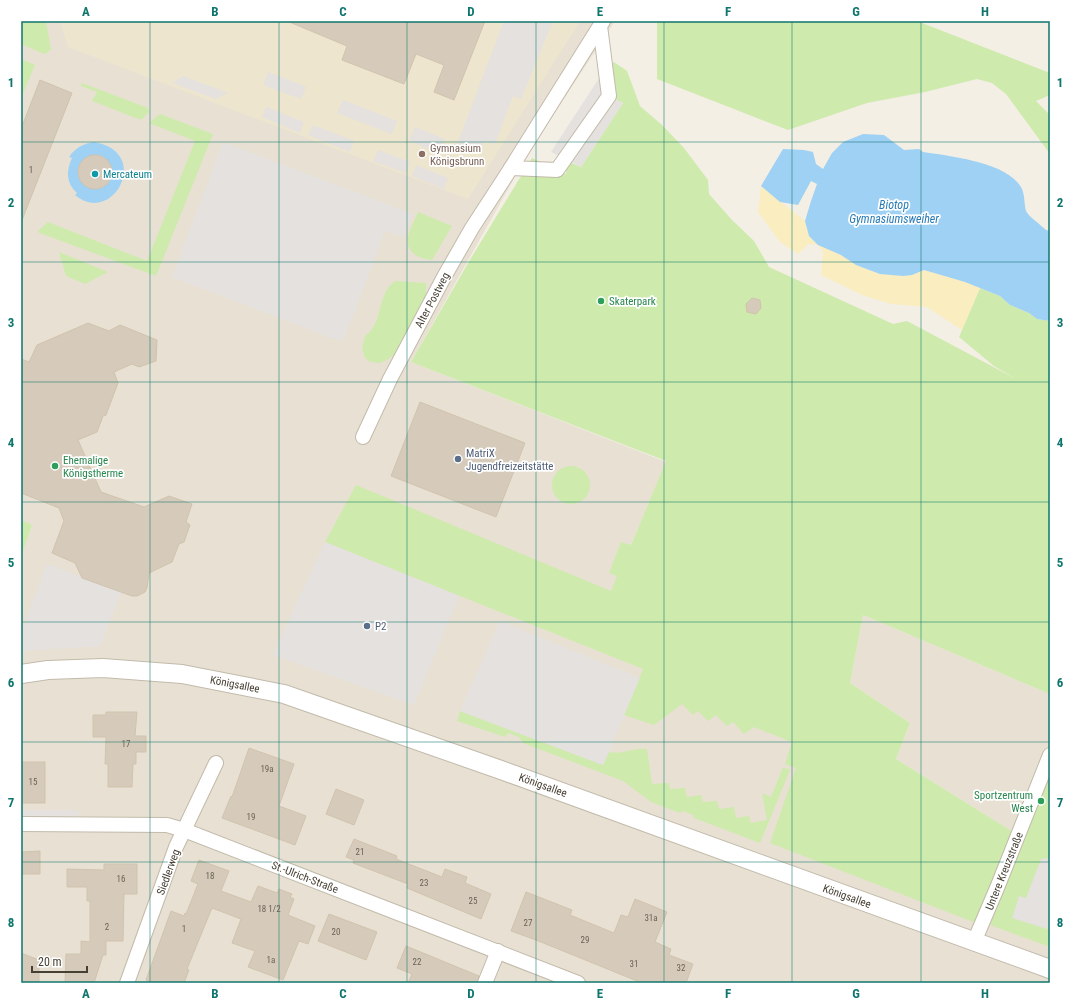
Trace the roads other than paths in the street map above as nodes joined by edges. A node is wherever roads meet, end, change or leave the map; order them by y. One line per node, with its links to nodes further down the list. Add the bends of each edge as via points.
1 (601, 23): 2 (street, Alter Postweg); 2 (street, Alter Postweg, via 609,96 557,170)
2 (512, 168): 3 (street, Alter Postweg, via 472,228 444,277 390,378)
3 (363, 437)
4 (21, 674): 9 (street, Königsallee, via 48,670 103,668 182,674 284,694)
5 (1050, 755): 9 (street, Untere Kreuzstraße)
6 (216, 763): 8 (street, Siedlerweg)
7 (21, 824): 8 (street, St.-Ulrich-Straße, via 167,825)
8 (184, 830): 10 (street, St.-Ulrich-Straße); 12 (street, Siedlerweg)
9 (974, 942): 11 (street, Königsallee)
10 (498, 951): 13 (street); 14 (street, St.-Ulrich-Straße)
11 (1050, 969)
12 (127, 983)
13 (485, 983)
14 (578, 983)

